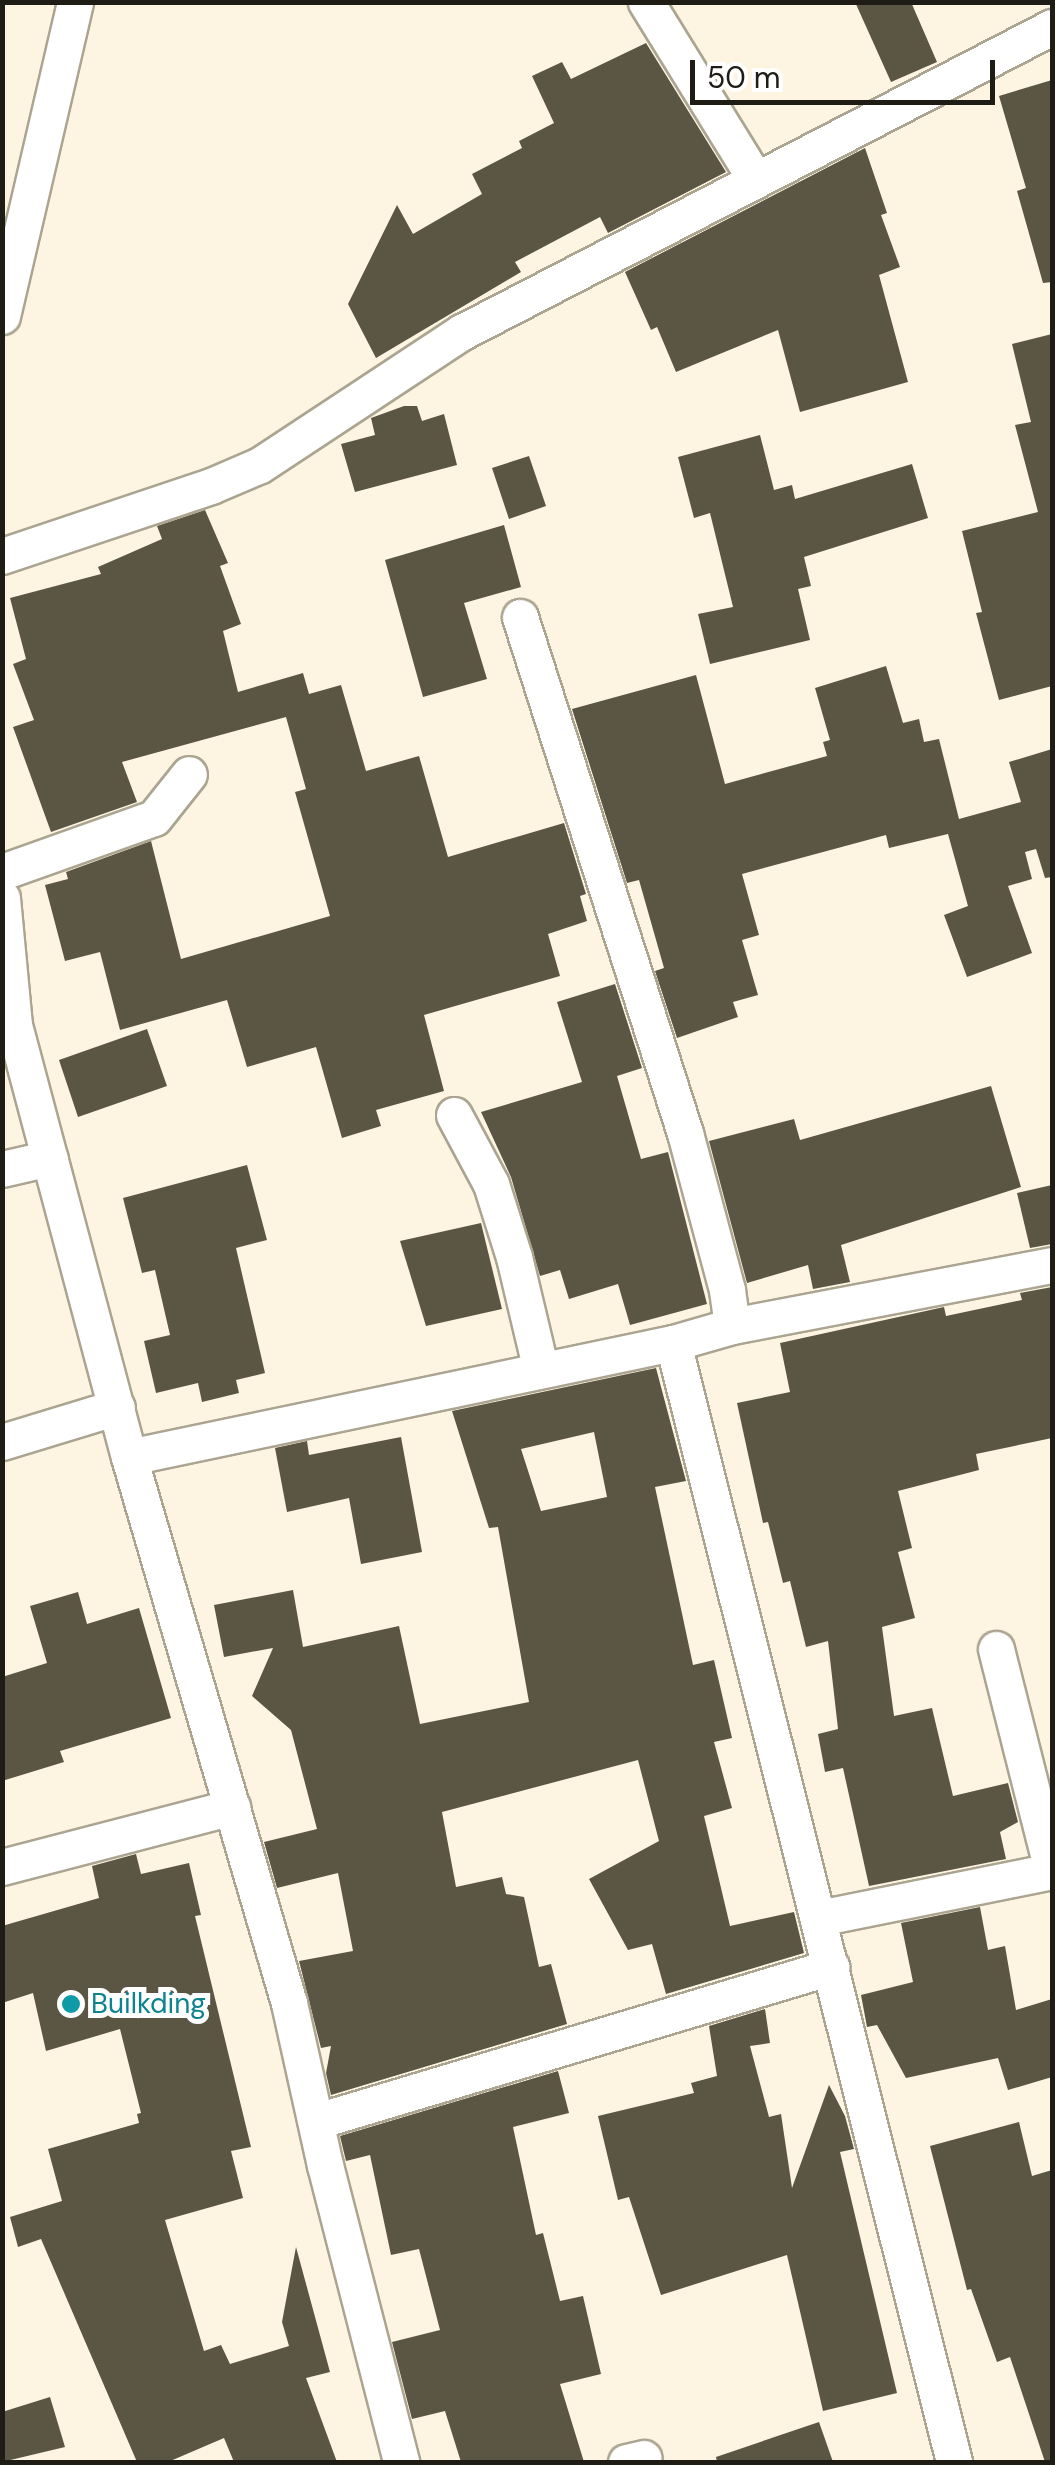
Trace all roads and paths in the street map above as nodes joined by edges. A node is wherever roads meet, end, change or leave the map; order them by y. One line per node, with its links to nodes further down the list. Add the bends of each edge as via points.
1 (75, 2): 5 (street)
2 (646, 2): 4 (street)
3 (1052, 27): 4 (street)
4 (756, 180): 6 (street, via 462,332 260,464)
5 (2, 316)
6 (2, 556)
7 (520, 617): 16 (street, via 685,1133)
8 (188, 774): 9 (street, via 154,818)
9 (2, 872)
10 (2, 898): 11 (street)
11 (8, 1026): 13 (street)
12 (454, 1115): 18 (street, via 491,1184)
13 (50, 1158): 14 (street); 19 (street)
14 (2, 1169)
15 (1052, 1265): 16 (street)
16 (732, 1326): 17 (street)
17 (672, 1343): 18 (street); 26 (street)
18 (540, 1370): 21 (street)
19 (117, 1407): 20 (street); 21 (street)
20 (2, 1442)
21 (129, 1457): 23 (street)
22 (996, 1649): 25 (street)
23 (232, 1807): 24 (street); 28 (street)
24 (2, 1867)
25 (1052, 1871): 26 (street)
26 (819, 1918): 27 (street)
27 (832, 1967): 28 (street); 30 (street, via 842,2030)
28 (317, 2121): 29 (street)
29 (401, 2462)
30 (954, 2462)

